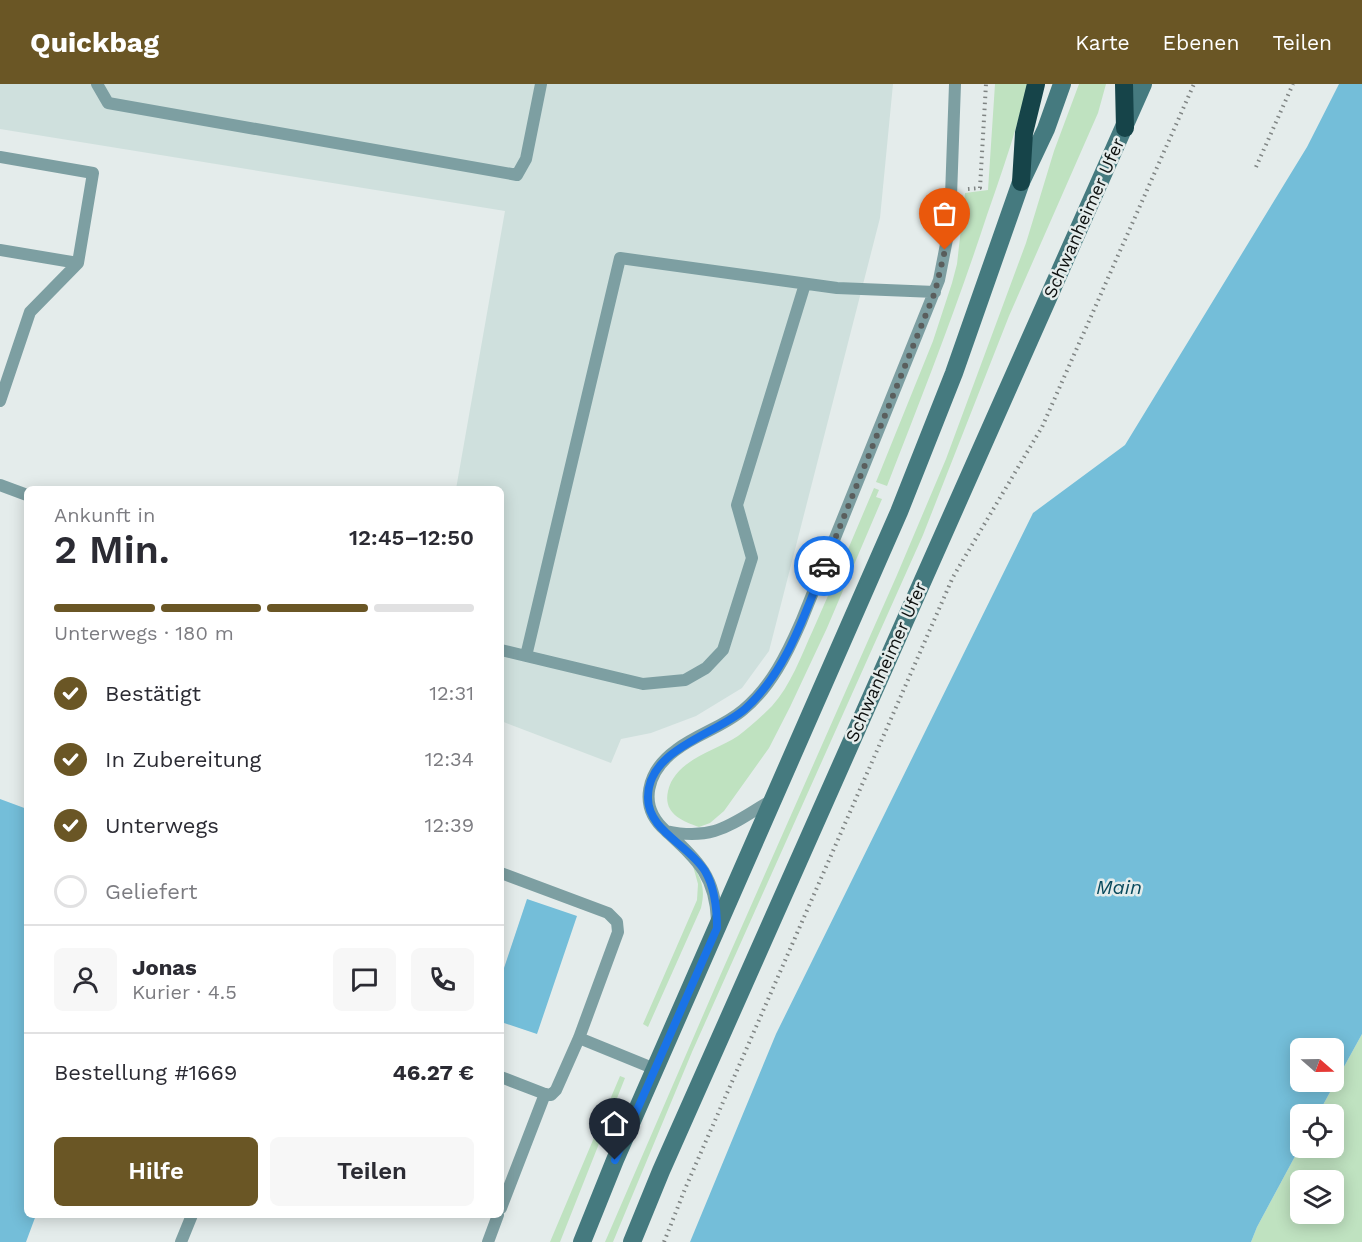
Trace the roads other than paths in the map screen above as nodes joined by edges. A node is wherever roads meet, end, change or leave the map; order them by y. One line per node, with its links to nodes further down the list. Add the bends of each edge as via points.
1 (97, 84): 2 (lane, via 108,103 517,175 526,159)
2 (541, 84)
3 (955, 84): 14 (lane, via 950,224)
4 (1036, 84): 10 (highway, via 1024,133)
5 (1062, 84): 10 (main road)
6 (1124, 84): 8 (highway)
7 (1143, 84): 8 (main road, Schwanheimer Ufer)
8 (1125, 128): 34 (main road, Schwanheimer Ufer)
9 (0, 157): 12 (lane, via 93,173)
10 (1021, 182): 20 (main road, via 954,373 899,512)
11 (0, 250): 12 (lane)
12 (78, 263): 15 (lane, via 30,312)
13 (805, 284): 14 (lane); 19 (lane, via 737,505 752,558 723,650 706,668 684,680 643,684); 19 (lane, via 620,258)
14 (935, 292): 21 (lane, via 801,622 777,671 744,709 676,749 651,781 648,805)
15 (0, 401)
16 (0, 485): 17 (lane)
17 (24, 494)
18 (504, 651): 19 (lane)
19 (526, 656)
20 (773, 799): 21 (lane, via 726,827 700,836); 23 (main road)
21 (666, 831): 23 (lane, via 704,869 716,904)
22 (504, 874): 24 (lane, via 597,908 617,922 615,942)
23 (717, 928): 25 (main road)
24 (579, 1038): 25 (lane); 27 (lane, via 556,1090)
25 (655, 1069): 33 (main road)
26 (504, 1078): 27 (lane)
27 (545, 1094): 28 (lane)
28 (504, 1200)
29 (191, 1218): 31 (lane)
30 (497, 1218): 32 (lane)
31 (182, 1242)
32 (488, 1242)
33 (582, 1242)
34 (632, 1242)

